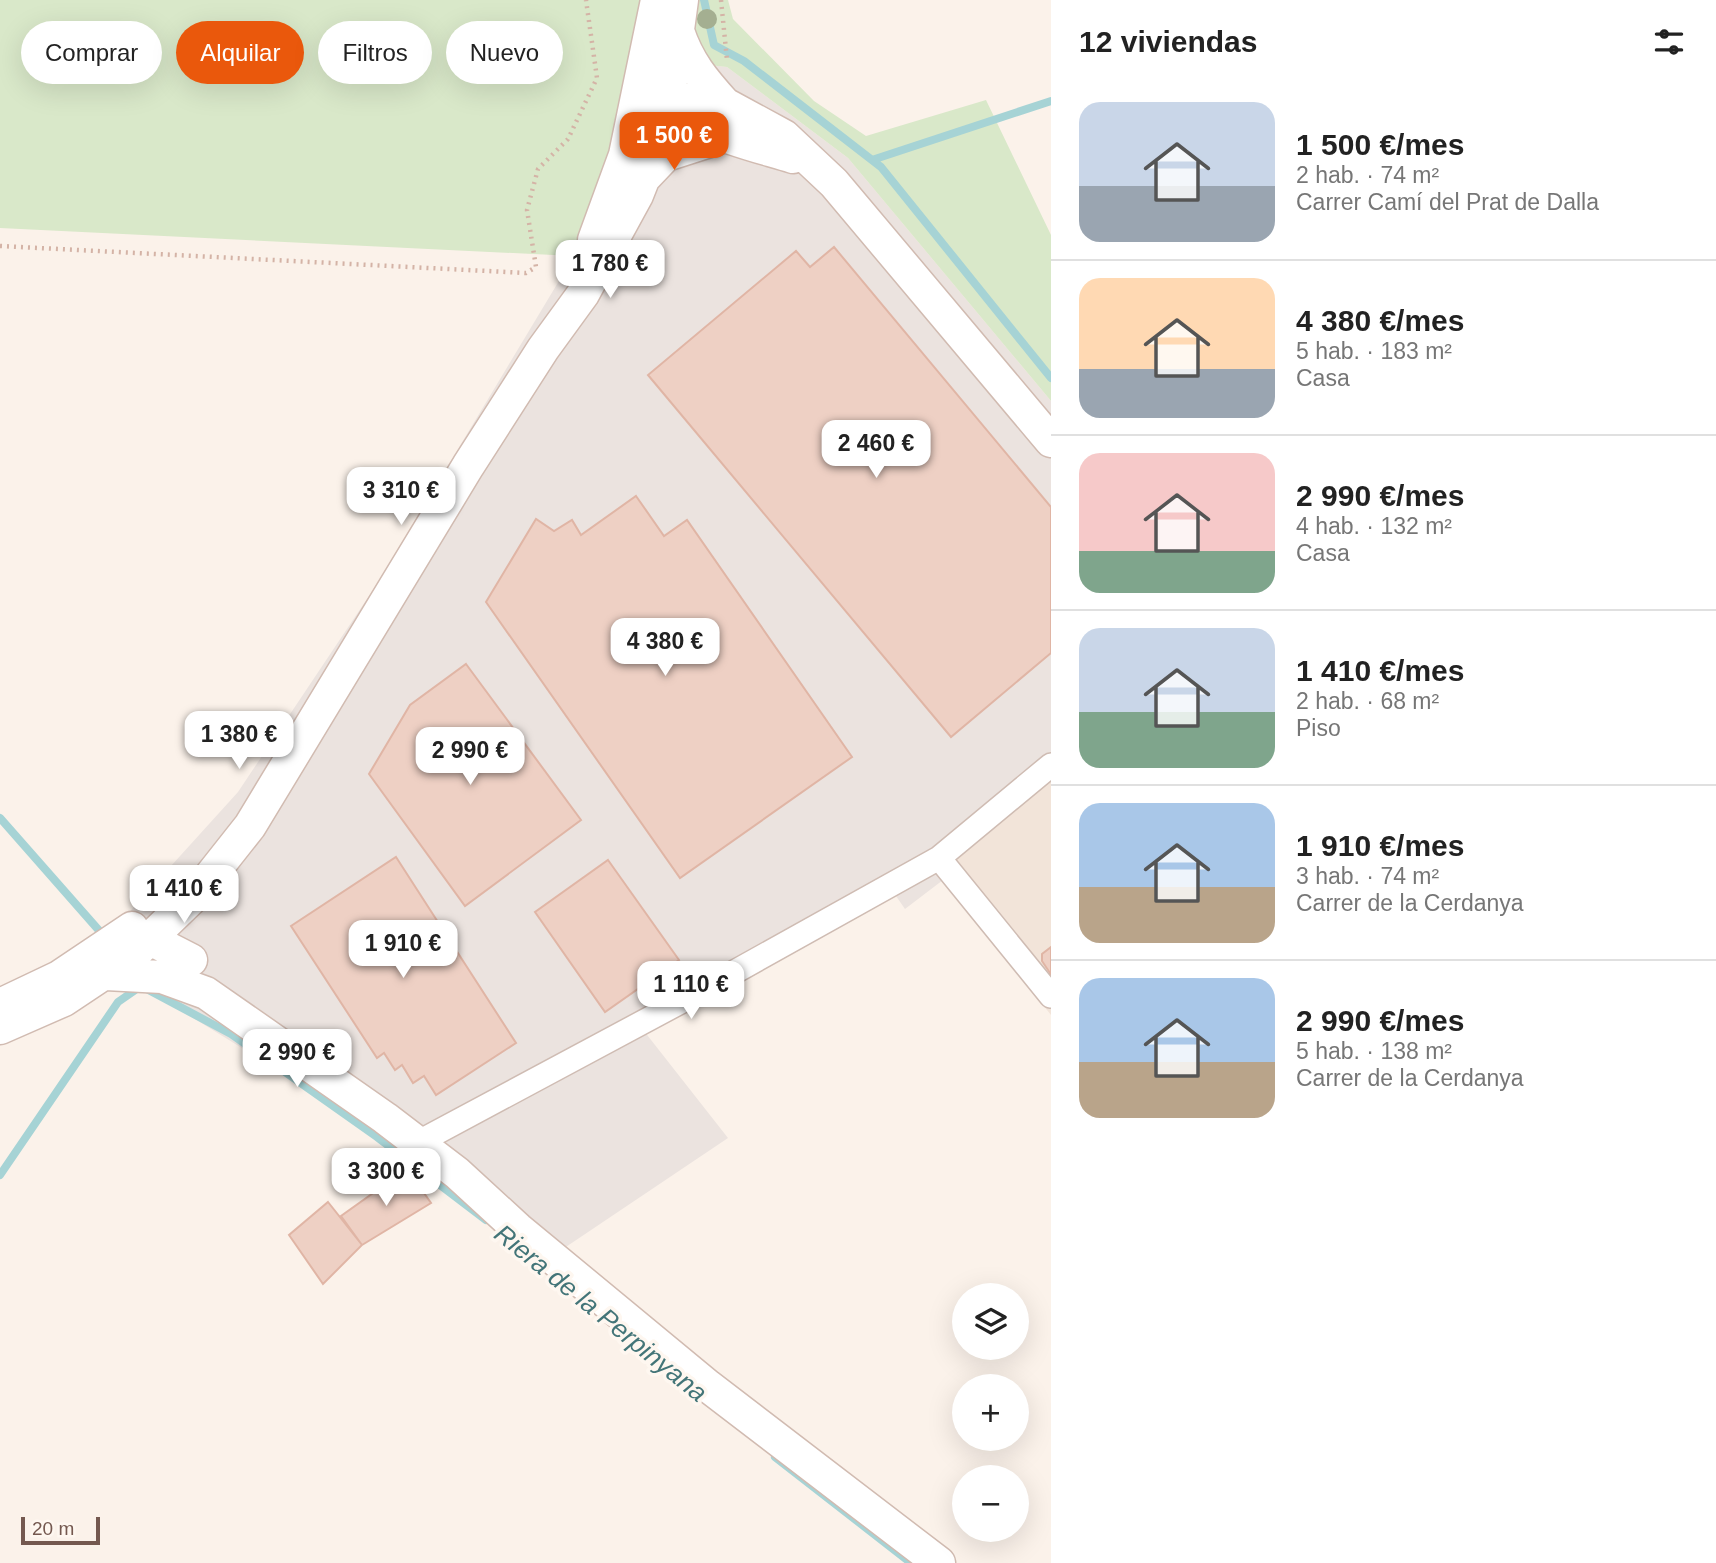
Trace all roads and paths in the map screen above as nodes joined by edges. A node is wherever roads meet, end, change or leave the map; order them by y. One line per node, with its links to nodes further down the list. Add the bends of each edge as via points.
1 (586, 0): 14 (path, via 597,78 568,139 538,169 527,210 536,267 526,273)
2 (657, 0): 13 (street, via 625,155)
3 (667, 0): 8 (street, via 658,75)
4 (682, 0): 6 (street)
5 (722, 0): 7 (path)
6 (678, 32): 8 (street); 9 (street, via 697,74)
7 (727, 63)
8 (668, 103): 9 (street); 10 (street); 12 (street); 13 (street, via 650,116 626,182)
9 (726, 104): 11 (street, via 784,136)
10 (722, 137): 11 (street); 12 (street, via 666,155)
11 (811, 162): 16 (street, via 834,183)
12 (643, 179): 15 (street, via 583,294)
13 (606, 211): 15 (street)
14 (0, 246)
15 (543, 349): 17 (street)
16 (1051, 441)
17 (305, 734): 19 (street); 21 (street, via 250,826)
18 (1051, 765): 20 (street)
19 (215, 842): 22 (street, via 198,876 163,915); 28 (street, via 133,928)
20 (939, 858): 27 (street); 29 (street)
21 (197, 893): 22 (street); 23 (street, via 188,937)
22 (152, 940): 23 (street); 24 (street); 25 (street); 28 (street, via 125,947 67,985)
23 (191, 960): 26 (street)
24 (106, 974): 25 (street); 28 (street, via 64,1000)
25 (162, 977): 26 (street)
26 (206, 993): 29 (street)
27 (1051, 996)
28 (2, 1012)
29 (419, 1142): 30 (street, via 708,1386)
30 (939, 1563)

